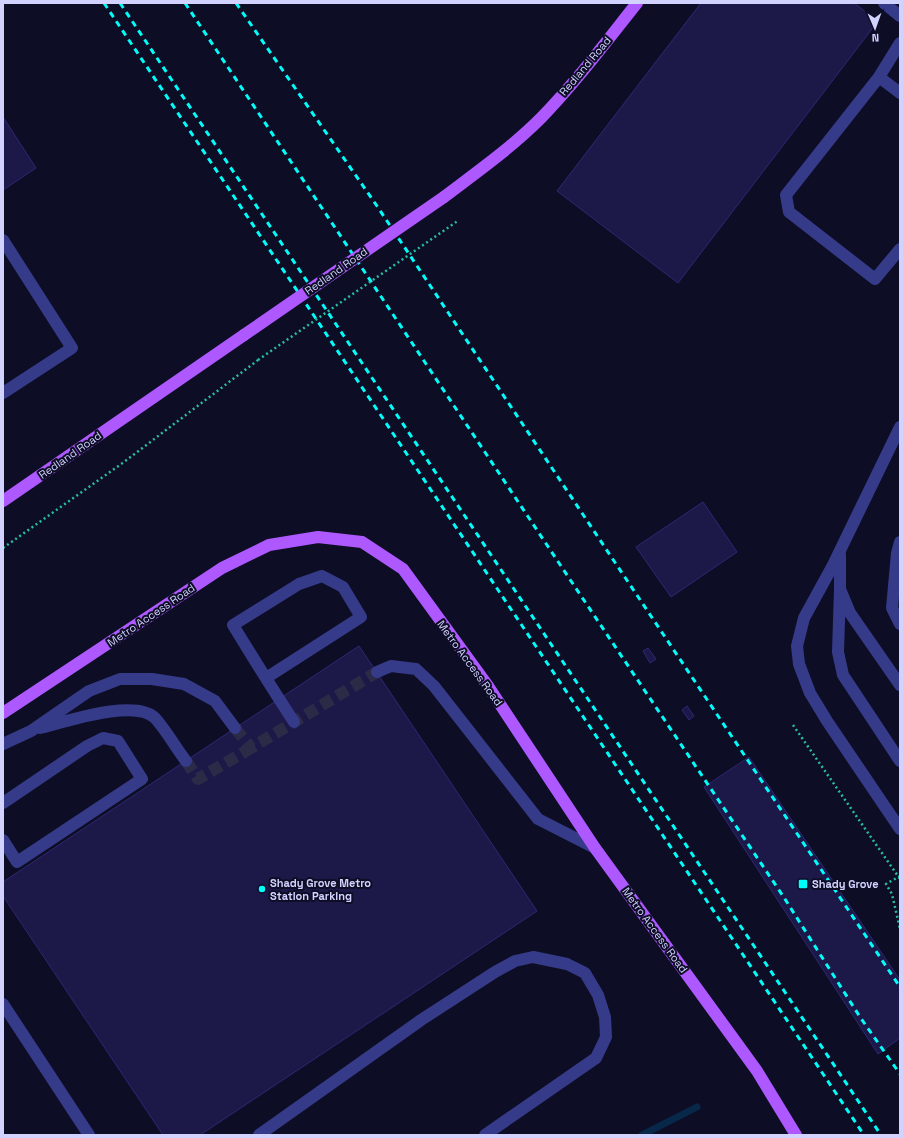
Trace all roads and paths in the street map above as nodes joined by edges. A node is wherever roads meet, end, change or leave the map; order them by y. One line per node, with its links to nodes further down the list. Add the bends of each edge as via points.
1 (636, 3): 12 (main road, Redland Road, bridge, via 582,72 540,118 502,153 444,197)
2 (884, 3): 3 (lane)
3 (900, 16)
4 (900, 44): 5 (lane)
5 (879, 77): 6 (lane); 9 (lane, via 786,195 789,212 875,279)
6 (900, 93)
7 (459, 220): 14 (path, bridge, via 258,360 124,462)
8 (3, 240): 10 (lane, via 72,348)
9 (900, 249)
10 (3, 393)
11 (900, 427): 15 (lane)
12 (3, 501)
13 (900, 542): 17 (lane, via 892,608)
14 (3, 548)
15 (840, 551): 16 (lane); 30 (lane, via 804,618 797,646 799,664 810,693 827,721)
16 (840, 589): 20 (lane, via 850,613); 28 (lane, via 838,652 843,675)
17 (900, 624)
18 (377, 672): 32 (lane, via 391,666 416,669 434,686 538,819)
19 (266, 678): 19 (lane, via 232,625 299,584 322,576 343,587 361,616); 22 (lane)
20 (900, 685)
21 (3, 713): 32 (main road, Metro Access Road, via 222,568 269,545 318,537 362,542 402,569 488,686)
22 (294, 722)
23 (793, 725): 33 (path)
24 (235, 728): 25 (lane, via 215,701 184,684 152,679 120,679 89,691)
25 (31, 731): 26 (lane); 27 (lane, via 101,712 137,710 154,717)
26 (3, 744)
27 (186, 761)
28 (900, 761)
29 (3, 803): 31 (lane, via 87,746 103,738 118,741 142,779 20,866)
30 (900, 830)
31 (3, 840)
32 (595, 848): 39 (main road, Metro Access Road, via 757,1071)
33 (899, 877): 34 (path, via 886,884 892,894)
34 (900, 929)
35 (3, 1004): 36 (lane)
36 (89, 1135)
37 (259, 1135): 38 (lane, via 421,1020 515,961 533,957 567,964 585,973 598,995 605,1017 606,1037 596,1058)
38 (485, 1135)
39 (796, 1135)

